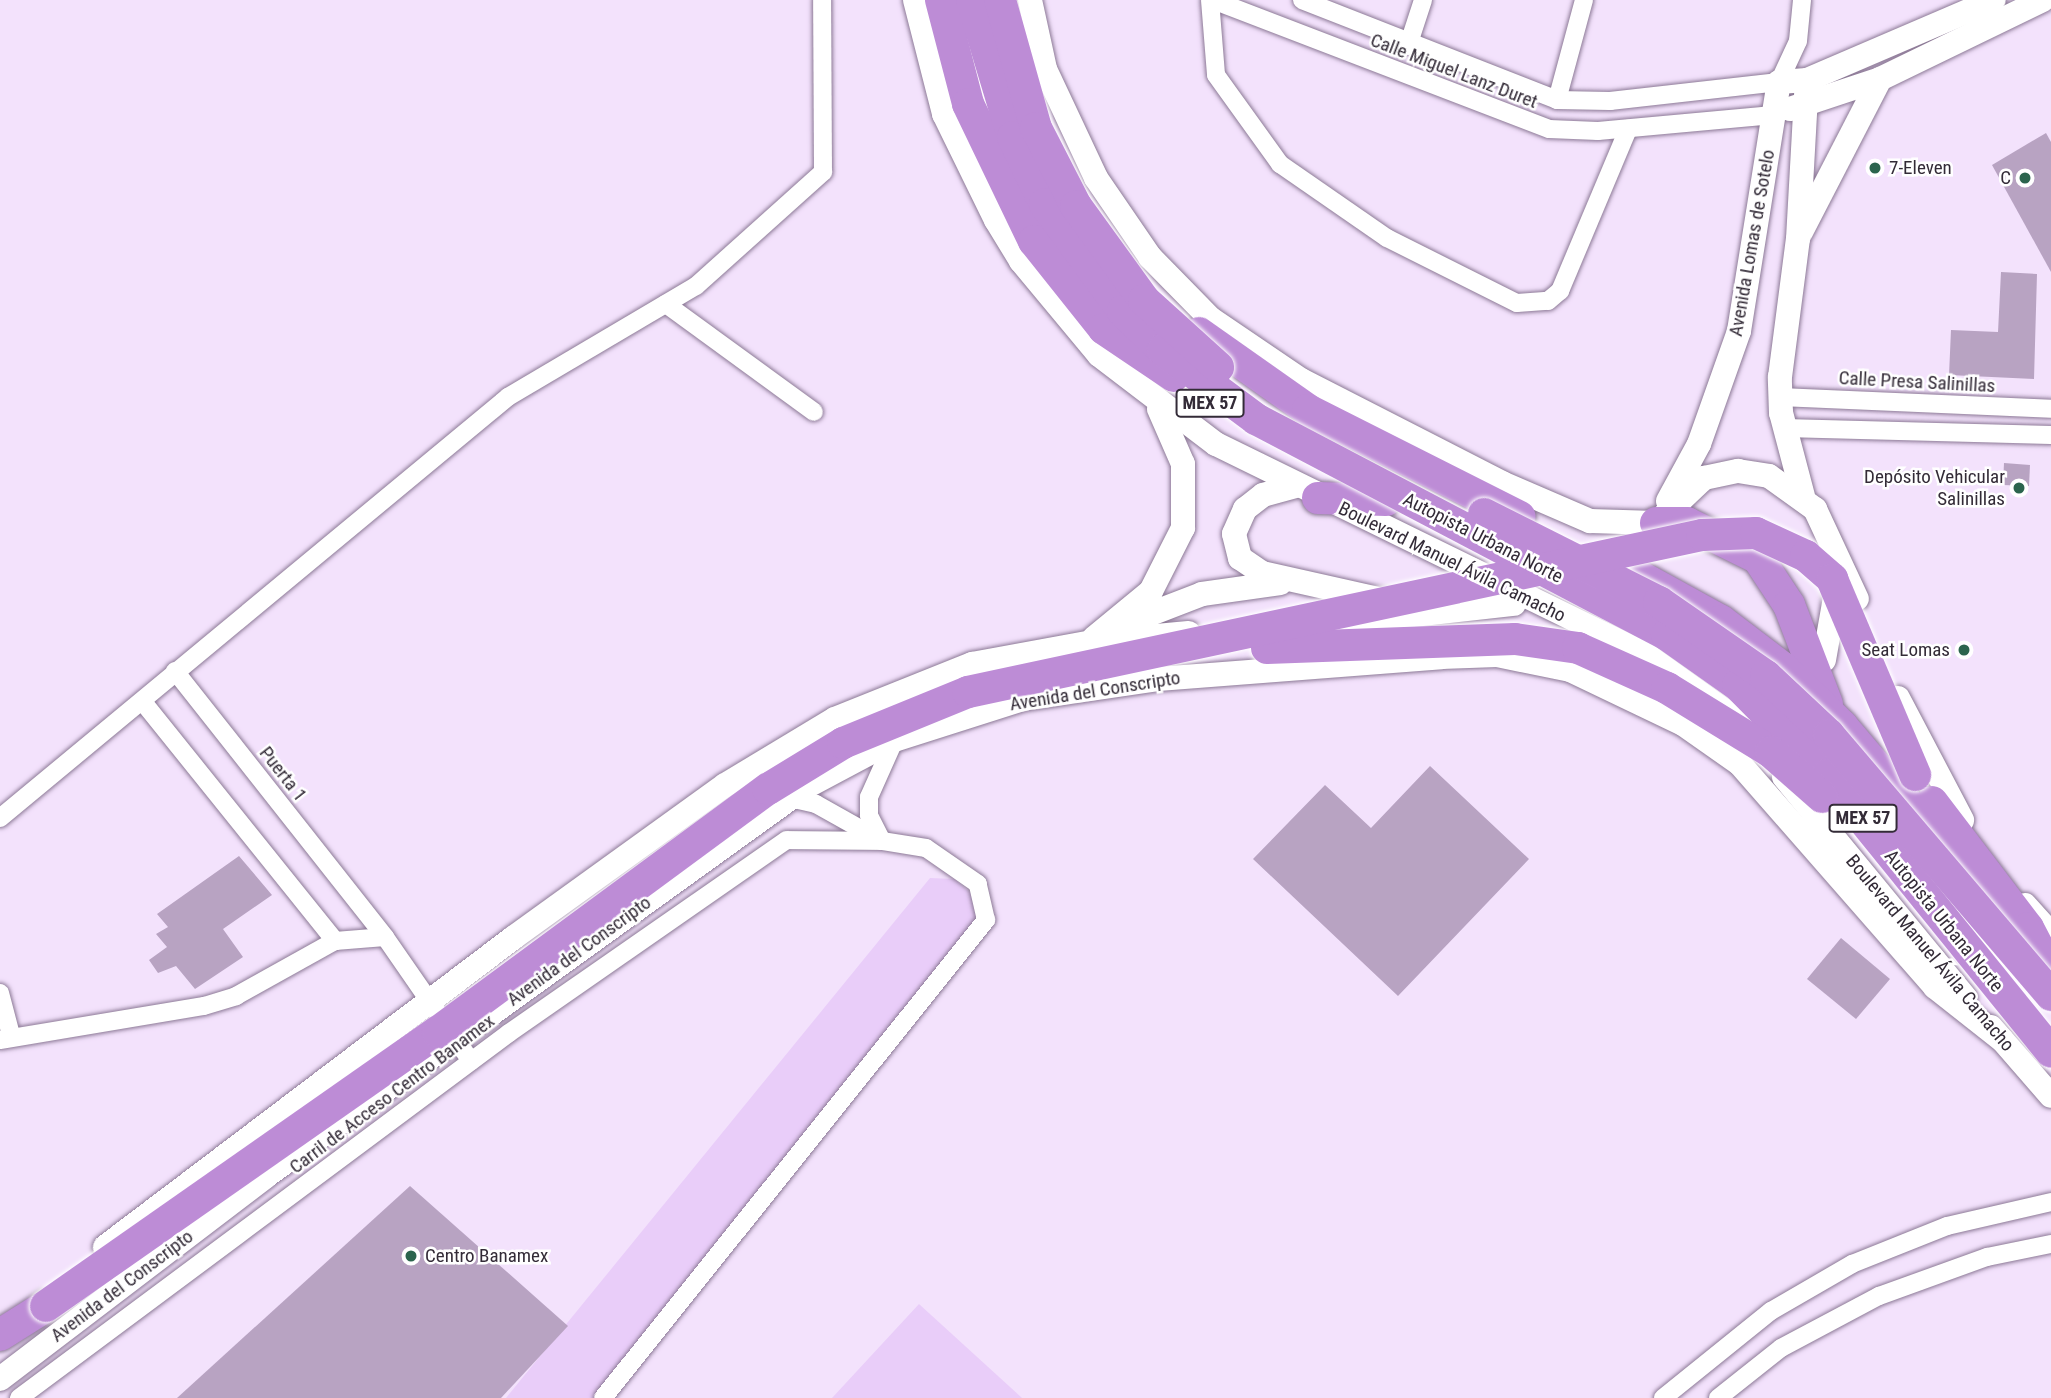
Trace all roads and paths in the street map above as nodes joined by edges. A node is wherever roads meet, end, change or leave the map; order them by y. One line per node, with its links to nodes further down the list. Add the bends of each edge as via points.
1 (821, 0): 25 (street, via 823,172 696,286)
2 (915, 0): 28 (main road, Boulevard Manuel Ávila Camacho, via 944,114 996,220 1066,319)
3 (941, 0): 26 (highway, bridge, via 982,141 1050,266 1124,347)
4 (957, 0): 35 (highway, Boulevard Manuel Ávila Camacho / MEX 57, via 994,129 1028,202 1065,261 1190,389 1266,439)
5 (972, 0): 26 (highway, Autopista Urbana Norte, bridge, via 1013,137 1053,215 1123,311)
6 (1000, 0): 62 (highway, Autopista Urbana Norte, bridge, via 1022,90 1055,168 1116,266 1178,333 1284,411 1659,602 1749,662 1829,735)
7 (1017, 0): 48 (highway, MEX 57, via 1036,87 1077,179 1133,266 1198,332 1258,380 1319,416 1695,604 1752,643)
8 (1030, 0): 36 (main road, via 1045,69 1096,178 1150,257 1212,319 1301,380 1502,483 1590,521)
9 (1212, 0): 23 (street, Calle Miguel Lanz Duret, via 1499,114 1549,129); 23 (street, via 1216,75 1280,164 1387,239 1517,303 1548,301 1560,291)
10 (1302, 0): 17 (street, Calle Miguel Lanz Duret)
11 (1423, 0): 17 (street)
12 (1584, 0): 21 (street)
13 (1802, 0): 16 (street)
14 (1994, 0): 20 (main road)
15 (2043, 0): 18 (main road)
16 (1798, 41): 19 (street); 20 (street)
17 (1408, 46): 21 (street, Calle Miguel Lanz Duret)
18 (1880, 79): 20 (main road); 24 (main road)
19 (1779, 82): 20 (main road); 21 (street, Calle Miguel Lanz Duret, via 1658,98); 22 (main road, Avenida Lomas de Sotelo)
20 (1806, 92): 22 (main road); 24 (main road, Avenida Lomas de Sotelo)
21 (1557, 100)
22 (1773, 114): 23 (street, Calle Miguel Lanz Duret); 36 (main road, Avenida Lomas de Sotelo, via 1739,331 1699,444)
23 (1628, 129)
24 (1798, 239): 27 (main road, Avenida Lomas de Sotelo)
25 (666, 304): 30 (street); 44 (street, via 508,397)
26 (1223, 395): 56 (highway, Autopista Urbana Norte, bridge, via 1289,438 1705,660 1797,741)
27 (1780, 397): 29 (street, Calle Presa Salinillas); 31 (main road, Avenida Lomas de Sotelo)
28 (1152, 400): 33 (main road, Boulevard Manuel Ávila Camacho); 41 (main road, via 1183,464 1183,528 1152,591)
29 (2051, 409)
30 (814, 412)
31 (1784, 428): 32 (street); 34 (main road, Avenida Lomas de Sotelo)
32 (2051, 435)
33 (1307, 492): 35 (highway); 38 (main road, via 1253,501 1238,518 1234,542 1254,570); 66 (main road, Boulevard Manuel Ávila Camacho, via 1645,654 1713,697 1745,726)
34 (1803, 496): 36 (main road, via 1756,472 1720,473 1687,490); 37 (main road)
35 (1386, 500): 67 (highway, Boulevard Manuel Ávila Camacho / MEX 57, via 1681,653 1753,702 1847,799)
36 (1646, 533): 48 (highway, via 1688,523 1758,558 1789,605)
37 (1836, 550): 43 (main road, via 1836,615); 57 (main road, via 1947,798 1998,876)
38 (1306, 582): 40 (main road); 41 (main road, via 1202,594)
39 (1514, 604): 40 (main road)
40 (1451, 615): 42 (main road)
41 (1109, 631): 42 (main road)
42 (1084, 643): 63 (main road, via 954,669 835,719 725,785)
43 (1824, 660)
44 (175, 671): 47 (street); 58 (street, Puerta 1)
45 (1005, 687): 46 (main road); 52 (highway, via 887,728 852,746); 56 (highway, bridge, via 1182,656 1515,639 1578,648 1667,688 1770,752)
46 (1045, 696): 49 (main road, Avenida del Conscripto, via 1217,674 1497,655 1570,670); 51 (main road, Avenida del Conscripto)
47 (143, 702): 54 (street); 59 (street)
48 (1831, 715): 60 (highway, MEX 57)
49 (1683, 724): 50 (main road); 66 (main road, Avenida del Conscripto, via 1740,764 1934,987)
50 (1712, 727)
51 (894, 740): 52 (main road, Avenida del Conscripto); 55 (street, via 869,797 869,815)
52 (821, 778): 53 (main road, Avenida del Conscripto)
53 (790, 798): 55 (street, via 816,804); 65 (main road, Avenida del Conscripto)
54 (0, 818)
55 (882, 841): 69 (street, Carril de Acceso Centro Banamex, via 787,840); 77 (street, via 926,848 978,884 986,920)
56 (1923, 898): 68 (highway, Autopista Urbana Norte, bridge)
57 (2051, 934)
58 (385, 937): 59 (street); 63 (street, Puerta 1)
59 (335, 941): 64 (street, via 236,996 204,1006)
60 (2051, 974): 74 (highway, bridge, via 2028,928 1915,775 1832,579 1773,538 1702,535 1351,614 1008,681 892,720 768,789 438,1032)
61 (0, 993): 64 (street)
62 (2051, 995)
63 (430, 1000): 65 (street, Puerta 1); 73 (main road)
64 (5, 1037)
65 (457, 1040): 69 (street, Puerta 1); 75 (main road, Avenida del Conscripto)
66 (2003, 1040): 70 (main road, Boulevard Manuel Ávila Camacho)
67 (2051, 1043)
68 (2051, 1052)
69 (471, 1060): 76 (street, Carril de Acceso Centro Banamex)
70 (2051, 1096)
71 (2051, 1202): 78 (street, via 1947,1226 1852,1264 1770,1311)
72 (2051, 1244): 79 (street, via 1987,1257 1879,1296 1781,1348)
73 (0, 1327)
74 (0, 1335)
75 (0, 1379)
76 (19, 1398)
77 (603, 1398)
78 (1663, 1398)
79 (1718, 1398)

